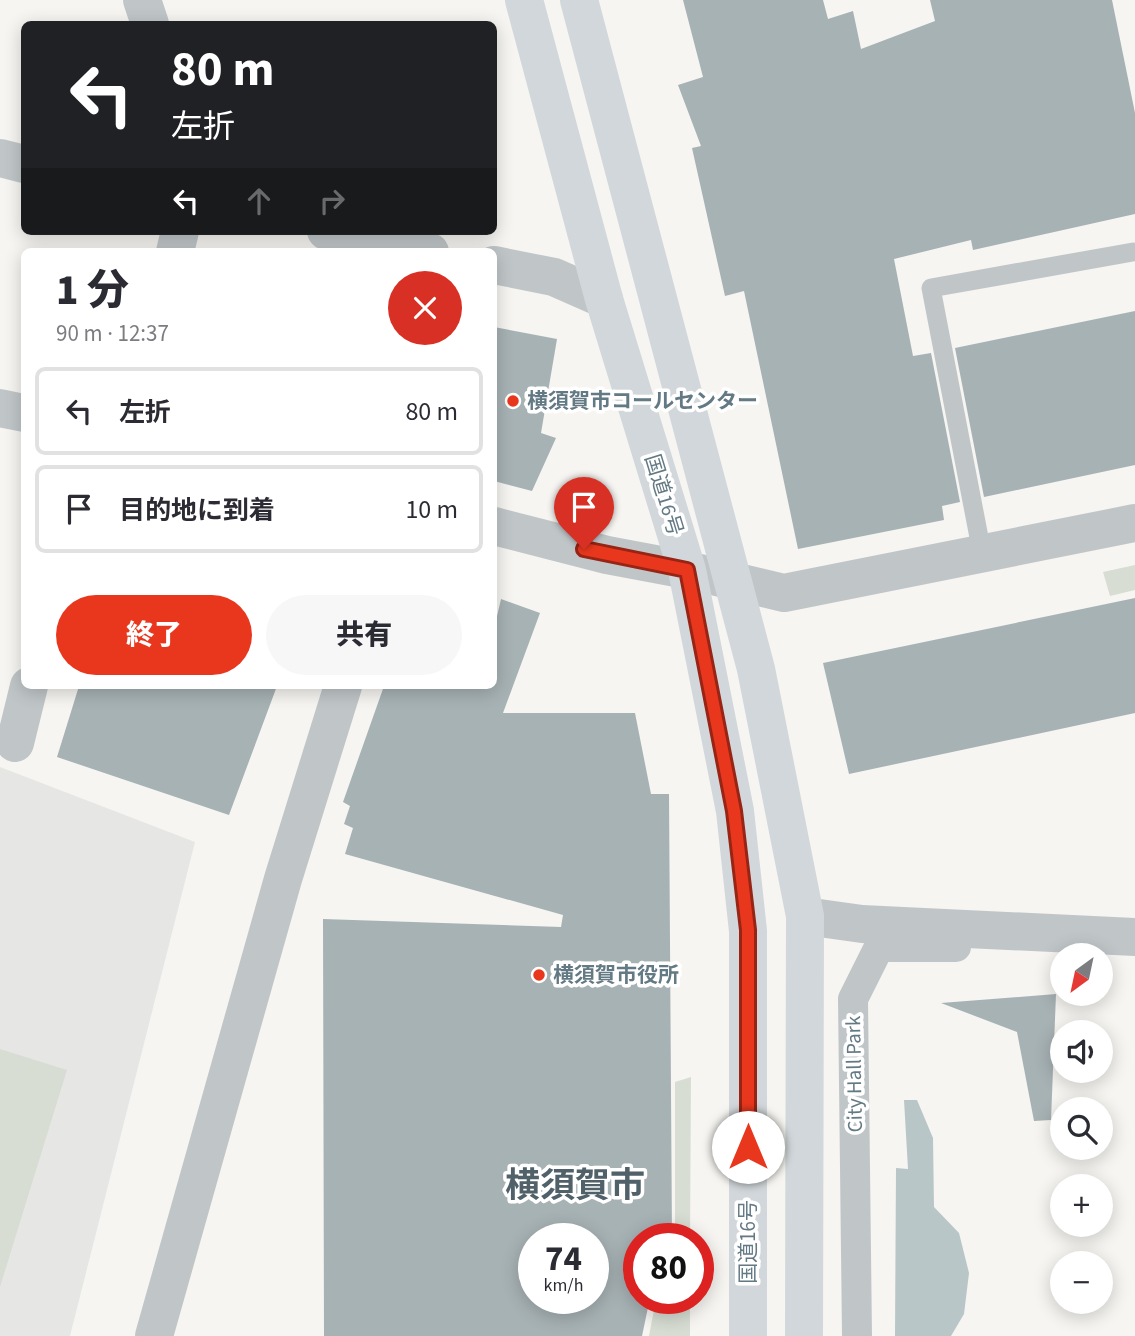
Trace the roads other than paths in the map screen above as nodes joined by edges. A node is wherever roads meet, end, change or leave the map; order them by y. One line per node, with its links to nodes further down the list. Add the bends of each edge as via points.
1 (142, 0): 4 (street)
2 (524, 0): 11 (highway, 国道16号)
3 (579, 0): 18 (highway, 国道16号)
4 (149, 21)
5 (0, 158): 6 (street)
6 (21, 163)
7 (347, 235): 8 (street)
8 (410, 248)
9 (1133, 252): 16 (lane, via 931,288)
10 (497, 266): 11 (street, via 554,277)
11 (604, 299): 17 (highway, 国道16号)
12 (0, 408): 13 (street)
13 (21, 413)
14 (1135, 523): 16 (street)
15 (497, 527): 17 (street)
16 (982, 553): 18 (street, via 784,593)
17 (687, 570): 18 (street); 26 (highway, 国道16号, via 734,811 748,930)
18 (732, 580): 22 (highway, 国道16号, via 756,669)
19 (28, 689): 21 (street)
20 (342, 689): 25 (street, via 283,878)
21 (15, 743)
22 (805, 916): 23 (street, via 862,924); 27 (highway, 国道16号)
23 (1135, 937)
24 (1135, 950): 28 (street, City Hall Park, via 879,947 853,999)
25 (154, 1336)
26 (748, 1336)
27 (804, 1336)
28 (857, 1336)

